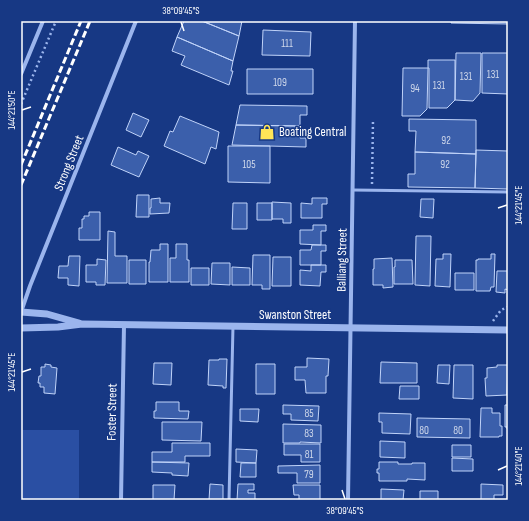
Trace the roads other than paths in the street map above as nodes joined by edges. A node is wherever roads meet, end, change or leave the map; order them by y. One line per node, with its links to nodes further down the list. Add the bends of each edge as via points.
1 (43, 21): 4 (street)
2 (136, 21): 7 (street, Strong Street)
3 (355, 21): 5 (street, Balliang Street)
4 (21, 74)
5 (353, 190): 6 (lane); 11 (street, Balliang Street)
6 (508, 192)
7 (21, 312): 8 (street, Swanston Street, via 47,314)
8 (82, 324): 9 (street, Swanston Street); 12 (street, Swanston Street)
9 (124, 325): 10 (street, Swanston Street); 14 (street, Foster Street)
10 (233, 326): 11 (street, Swanston Street); 15 (lane)
11 (351, 327): 13 (street, Swanston Street); 16 (street, Balliang Street)
12 (21, 328)
13 (508, 330)
14 (121, 500)
15 (229, 500)
16 (348, 500)

